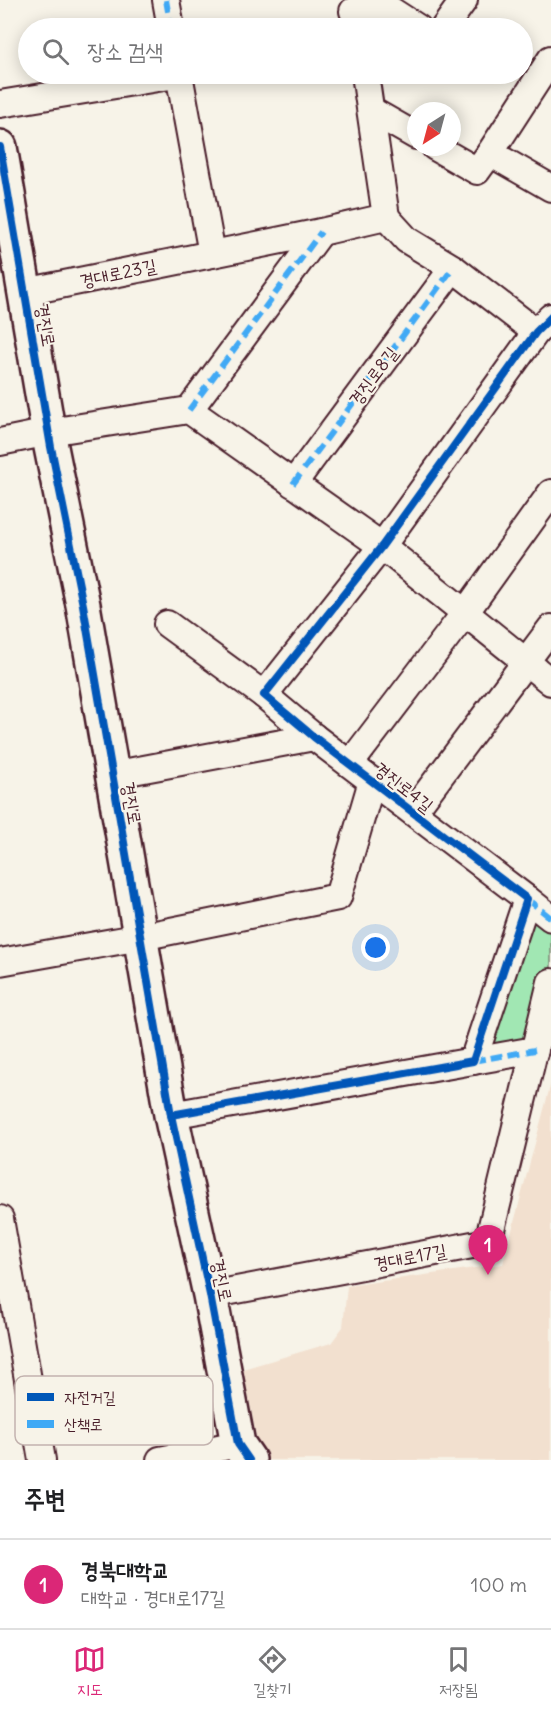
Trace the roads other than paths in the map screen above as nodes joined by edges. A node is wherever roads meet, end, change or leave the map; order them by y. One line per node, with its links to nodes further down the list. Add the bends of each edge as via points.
1 (166, 0): 4 (street)
2 (464, 0): 6 (street)
3 (355, 10): 5 (street, via 384,6)
4 (169, 18)
5 (403, 18)
6 (451, 18)
7 (551, 59): 15 (street)
8 (122, 84): 11 (street)
9 (182, 84): 21 (street)
10 (367, 84): 12 (street)
11 (0, 105)
12 (372, 111): 13 (street); 19 (street)
13 (407, 131)
14 (0, 147): 18 (street, 경진로)
15 (490, 153): 16 (street, via 477,171); 17 (street)
16 (451, 156)
17 (551, 188)
18 (4, 193): 23 (street, 경진로)
19 (386, 217): 20 (street, 경대로23길); 22 (street, via 407,240)
20 (321, 232): 21 (street, 경대로23길); 25 (street)
21 (212, 254): 23 (street, 경대로23길)
22 (453, 268): 24 (street); 28 (street, 경진로8길)
23 (25, 292): 26 (street, 경진로)
24 (544, 324): 30 (street)
25 (189, 410): 26 (street); 28 (street)
26 (49, 432): 27 (street); 39 (street, 경진로)
27 (0, 442)
28 (293, 484): 30 (street)
29 (551, 493): 31 (street)
30 (382, 546): 31 (street); 36 (street)
31 (465, 613): 34 (street); 38 (street)
32 (168, 624): 36 (street, 경진로4길)
33 (551, 628): 34 (street)
34 (524, 662): 35 (street); 41 (street)
35 (551, 682)
36 (264, 695): 37 (street, 경진로4길)
37 (314, 737): 38 (street, 경진로4길); 39 (street, 경진로)
38 (350, 764): 40 (street, 경진로4길)
39 (112, 775): 44 (street, 경진로)
40 (372, 781): 41 (street, 경진로4길); 44 (street, via 338,897)
41 (413, 812): 42 (street, 경진로4길)
42 (526, 899): 43 (street, 경진로4길); 48 (street)
43 (551, 918)
44 (141, 937): 45 (street); 49 (street, 경진로)
45 (0, 962)
46 (551, 982): 47 (street, 경대로17길)
47 (535, 1050): 48 (street); 51 (street, 경대로17길, via 488,1242)
48 (473, 1061): 49 (street)
49 (171, 1115): 51 (street, 경진로)
50 (0, 1219): 52 (street)
51 (210, 1294): 54 (street, 경진로)
52 (27, 1376)
53 (39, 1445): 55 (street)
54 (243, 1452): 56 (street)
55 (42, 1460)
56 (160, 1460)

